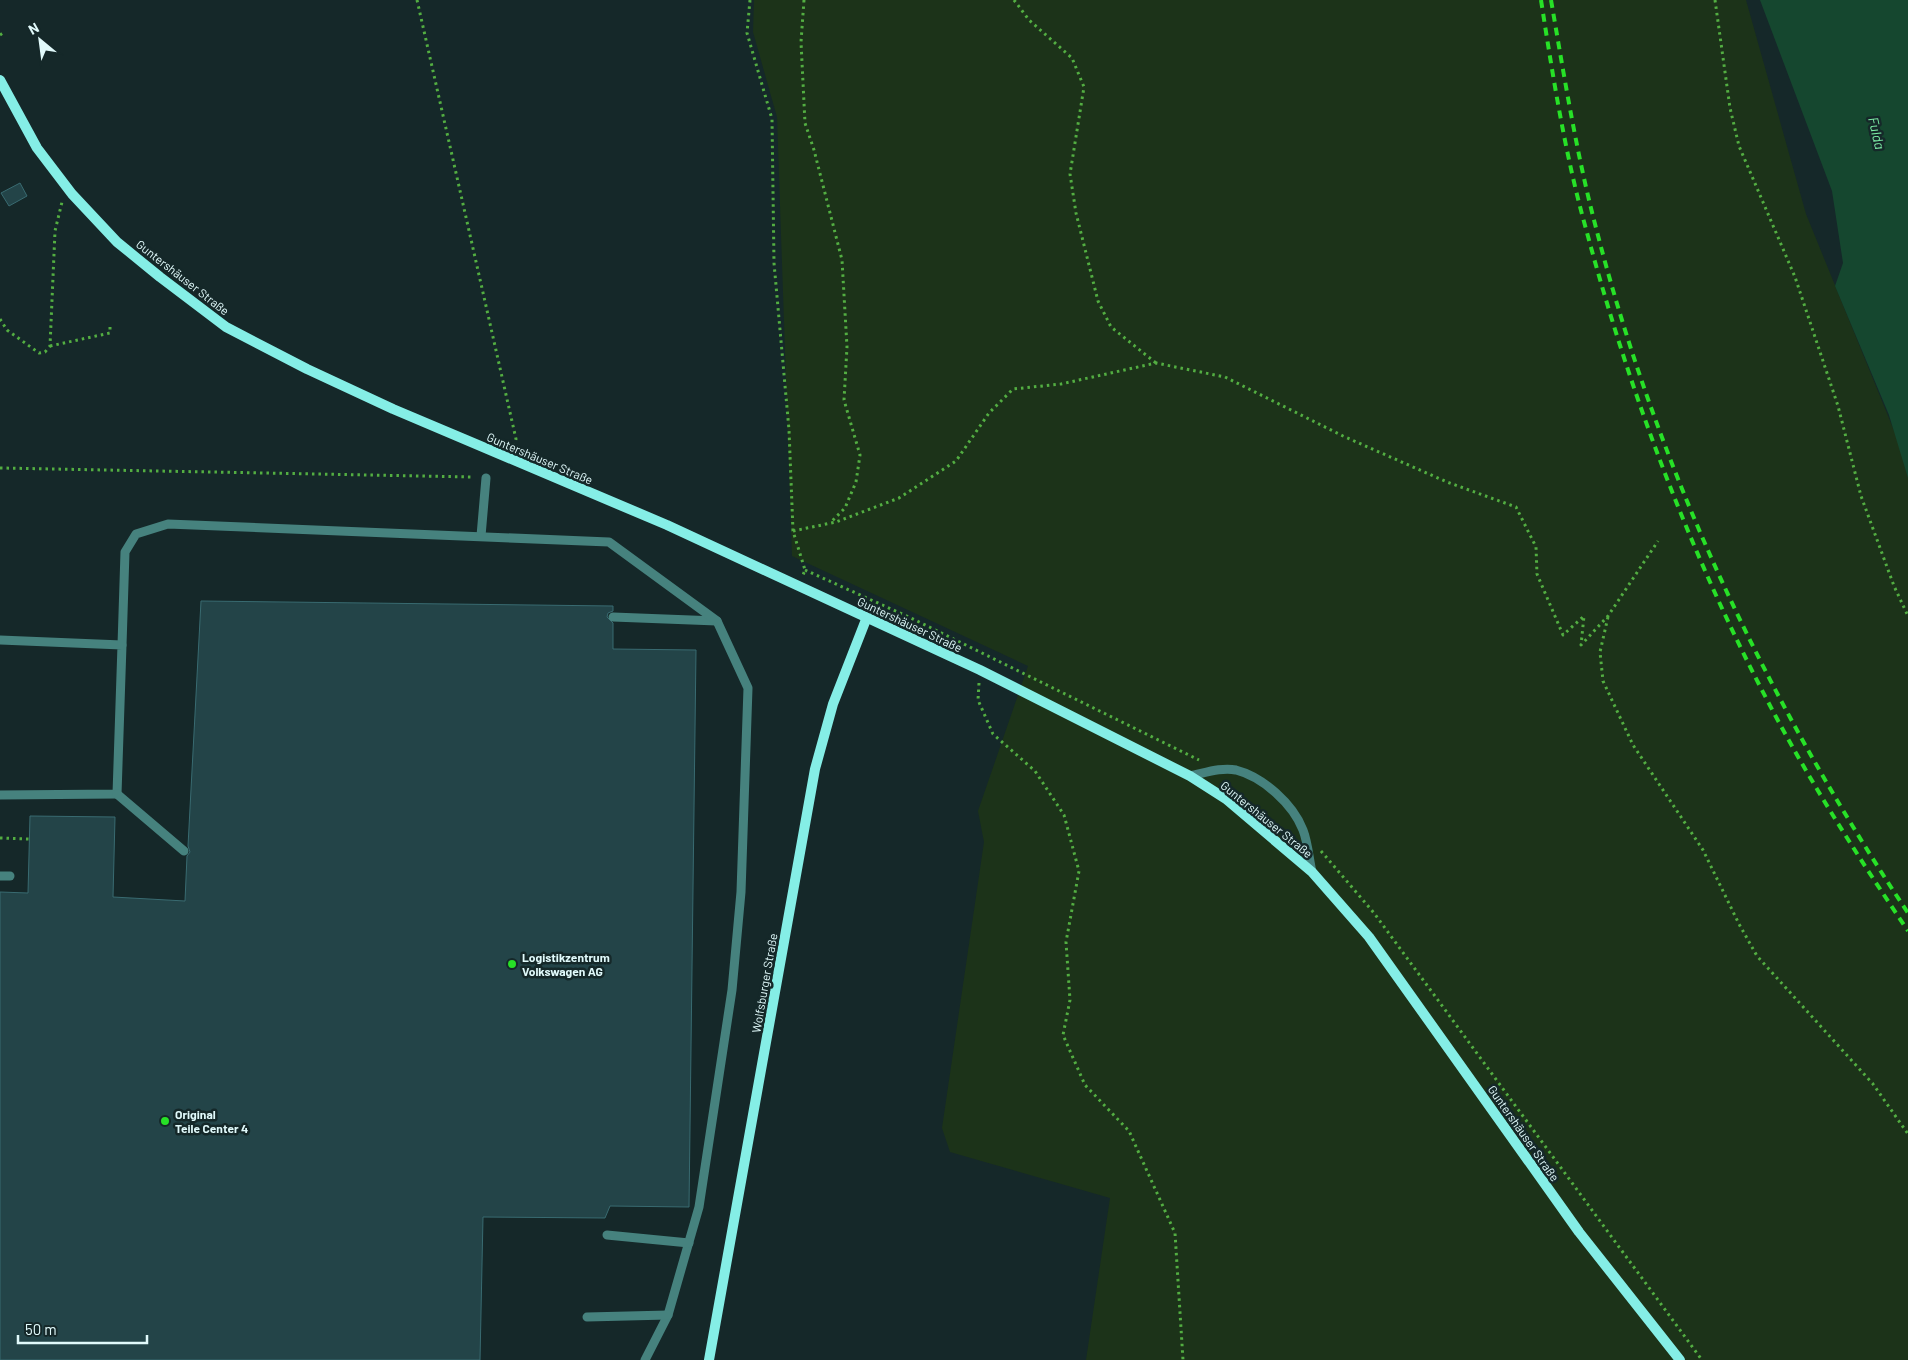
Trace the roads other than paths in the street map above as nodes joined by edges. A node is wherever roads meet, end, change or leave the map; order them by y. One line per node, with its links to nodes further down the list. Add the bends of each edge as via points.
1 (0, 80): 5 (street, Guntershäuser Straße, via 37,148 72,194 117,242 226,327 307,369 667,525)
2 (486, 478): 3 (lane)
3 (481, 536): 6 (lane, via 609,542); 8 (lane, via 168,524 150,528 136,534 125,552)
4 (613, 617): 6 (lane)
5 (867, 617): 9 (street, Guntershäuser Straße); 21 (street, Wolfsburger Straße, via 833,704 815,769)
6 (718, 621): 17 (lane, via 748,688 742,892 732,990 699,1207)
7 (0, 640): 8 (lane)
8 (122, 645): 10 (lane)
9 (1190, 776): 13 (street, Guntershäuser Straße, via 1226,799); 13 (lane, via 1235,770 1268,787 1288,806 1303,830)
10 (117, 794): 11 (lane); 12 (lane)
11 (0, 795)
12 (184, 851)
13 (1312, 872): 22 (street, Guntershäuser Straße, via 1369,937 1579,1232)
14 (0, 876): 15 (lane)
15 (10, 876)
16 (607, 1235): 17 (lane)
17 (689, 1243): 18 (lane)
18 (668, 1315): 19 (lane); 20 (lane)
19 (587, 1317)
20 (644, 1360)
21 (709, 1360)
22 (1680, 1360)

